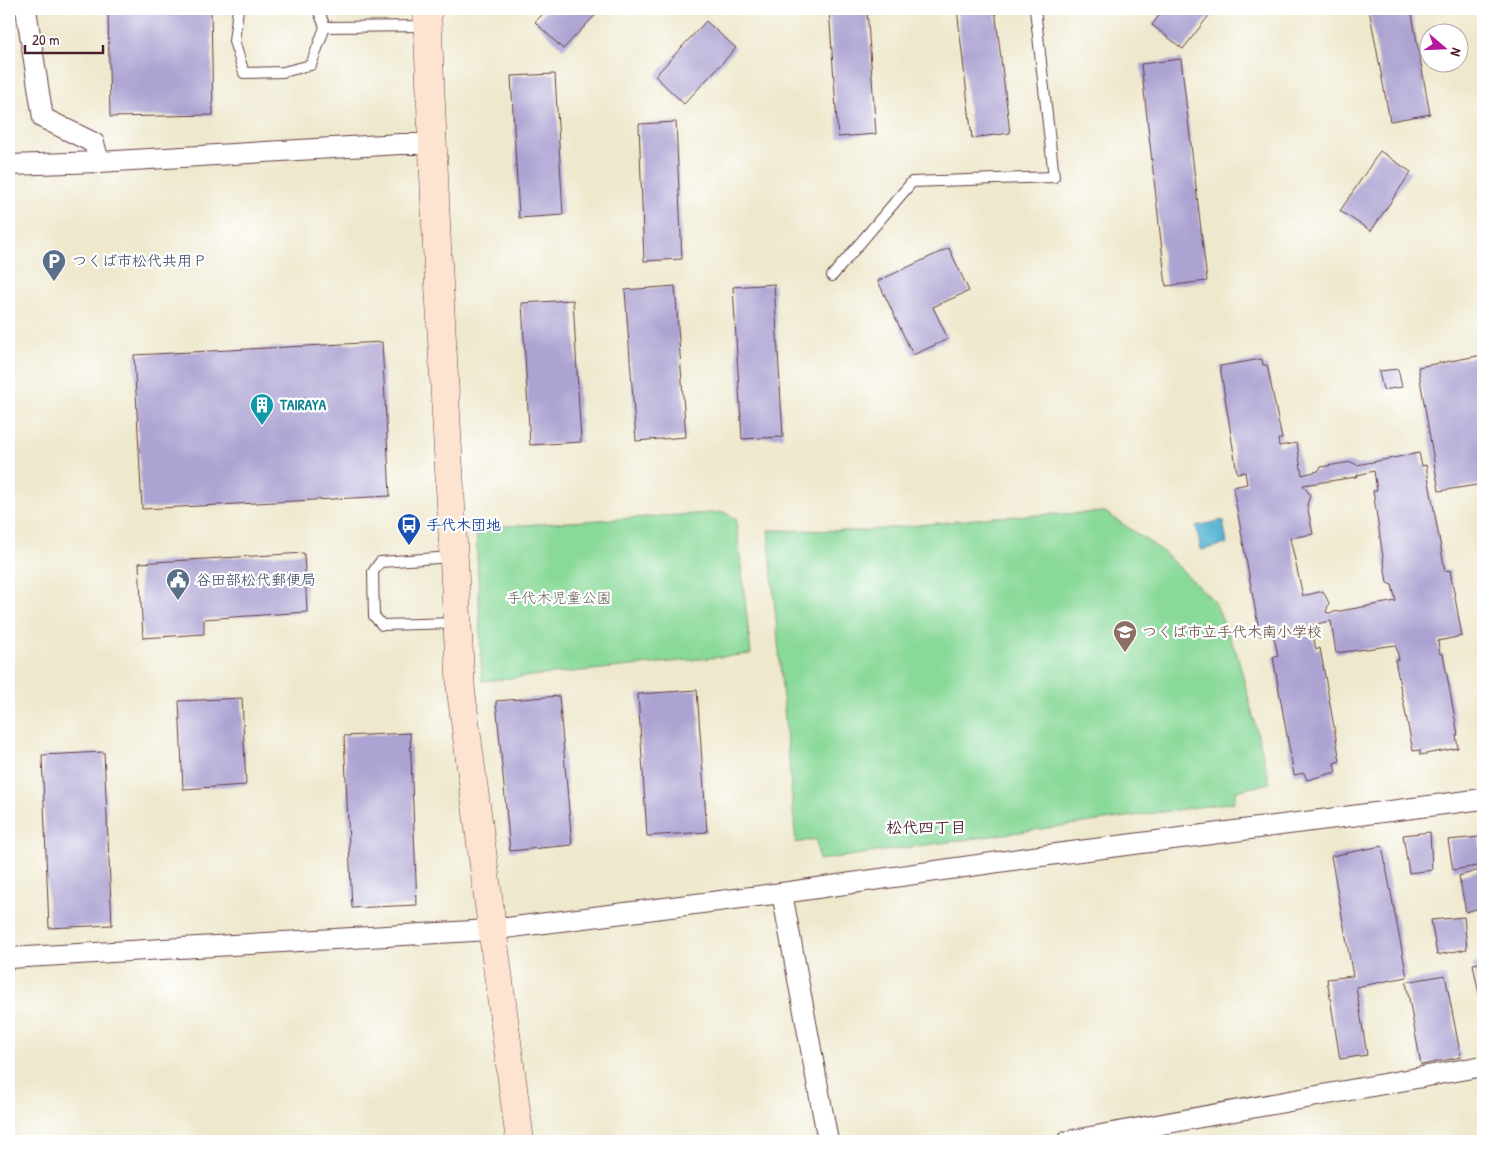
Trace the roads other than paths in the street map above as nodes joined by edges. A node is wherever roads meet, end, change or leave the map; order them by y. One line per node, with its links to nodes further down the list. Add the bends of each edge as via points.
1 (26, 9): 8 (street, via 43,118 94,143)
2 (238, 9): 6 (lane, via 234,41 244,72 283,72 311,65)
3 (318, 9): 6 (lane)
4 (1035, 9): 10 (lane, via 1054,177 912,182)
5 (428, 17): 6 (lane); 7 (street)
6 (324, 27)
7 (433, 144): 8 (street); 11 (street)
8 (99, 162): 9 (street)
9 (9, 165)
10 (832, 276)
11 (453, 557): 12 (street); 12 (lane, via 380,562 373,572 374,616 382,625)
12 (457, 623): 15 (street, via 460,690)
13 (1483, 799): 14 (street)
14 (782, 893): 15 (street); 19 (street)
15 (490, 930): 16 (street); 18 (street)
16 (9, 958)
17 (1483, 1066): 20 (street)
18 (520, 1141)
19 (828, 1141)
20 (1068, 1141)

